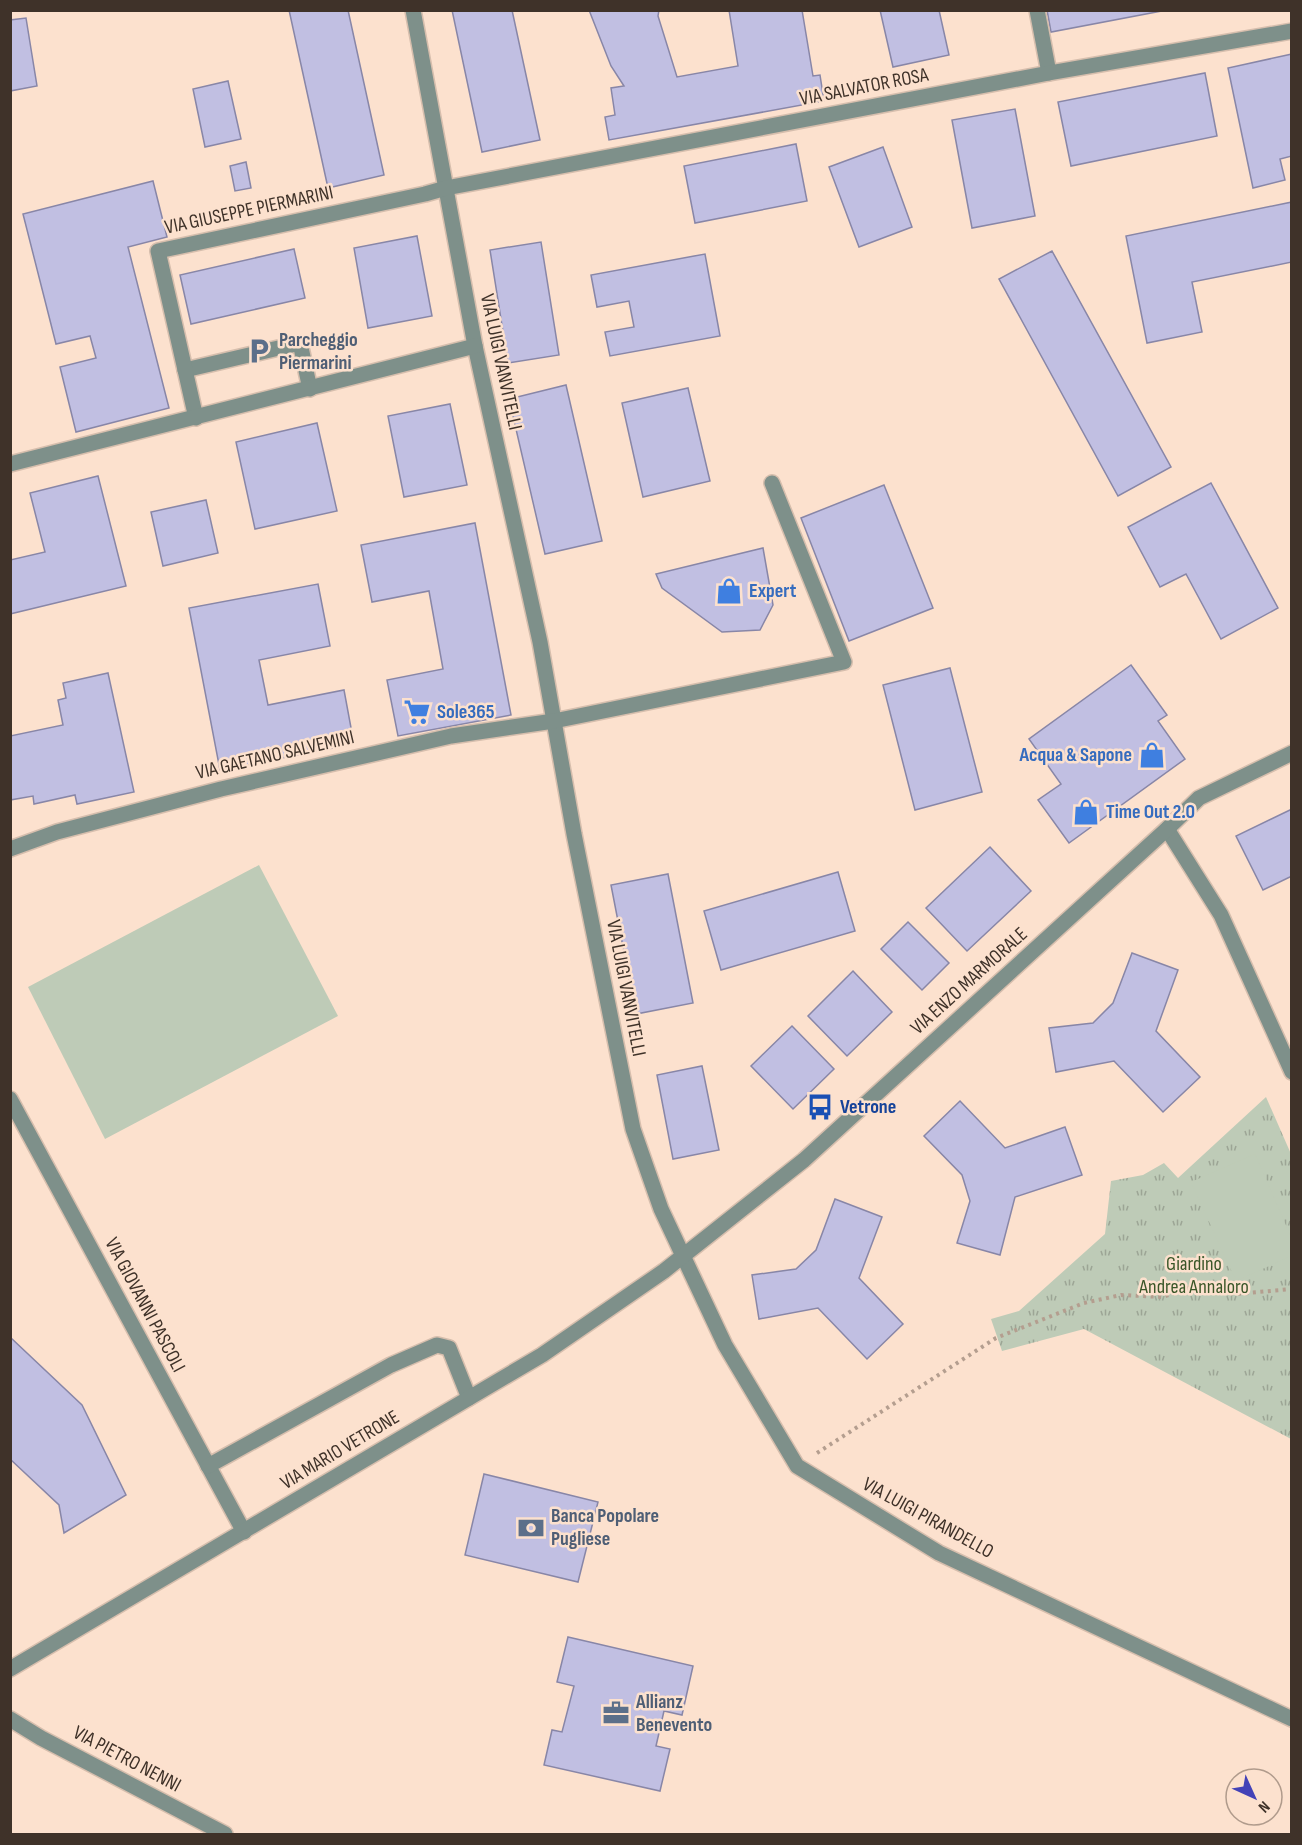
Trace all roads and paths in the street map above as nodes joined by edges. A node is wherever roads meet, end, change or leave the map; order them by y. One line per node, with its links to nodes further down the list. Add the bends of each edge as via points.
1 (412, 10): 5 (street, VIA LUIGI VANVITELLI)
2 (1037, 10): 4 (street)
3 (1292, 31): 4 (street, VIA SALVATOR ROSA)
4 (1049, 73): 5 (street, VIA SALVATOR ROSA)
5 (446, 188): 6 (street, VIA LUIGI VANVITELLI); 7 (street, VIA GIUSEPPE PIERMARINI, via 158,251)
6 (475, 346): 8 (street); 12 (street, VIA LUIGI VANVITELLI)
7 (185, 370): 8 (street, via 300,343); 9 (street, VIA GIUSEPPE PIERMARINI)
8 (310, 389): 9 (street)
9 (196, 418): 10 (street)
10 (10, 464)
11 (772, 483): 12 (street, via 844,662)
12 (554, 720): 15 (street, VIA GAETANO SALVEMINI, via 451,736 221,789 57,832); 18 (street, VIA LUIGI VANVITELLI, via 633,1129 661,1209)
13 (1292, 753): 14 (street, VIA ENZO MARMORALE, via 1199,798)
14 (1167, 829): 16 (street, via 1221,915); 18 (street, VIA ENZO MARMORALE, via 804,1160)
15 (10, 849)
16 (1292, 1072)
17 (10, 1099): 21 (street, VIA GIOVANNI PASCOLI)
18 (684, 1255): 20 (street, VIA MARIO VETRONE, via 542,1355); 22 (street, VIA LUIGI PIRANDELLO, via 725,1345)
19 (1292, 1289): 22 (path, via 1236,1294 1193,1286 1163,1296 1121,1295 1084,1303 996,1338)
20 (469, 1398): 21 (street, via 449,1348 437,1345 391,1365); 23 (street, VIA MARIO VETRONE)
21 (208, 1466): 23 (street, VIA GIOVANNI PASCOLI)
22 (797, 1466): 26 (street, VIA LUIGI PIRANDELLO, via 939,1553)
23 (244, 1532): 24 (street, VIA MARIO VETRONE)
24 (10, 1669)
25 (10, 1719): 27 (street, VIA PIETRO NENNI)
26 (1292, 1719)
27 (225, 1834)

